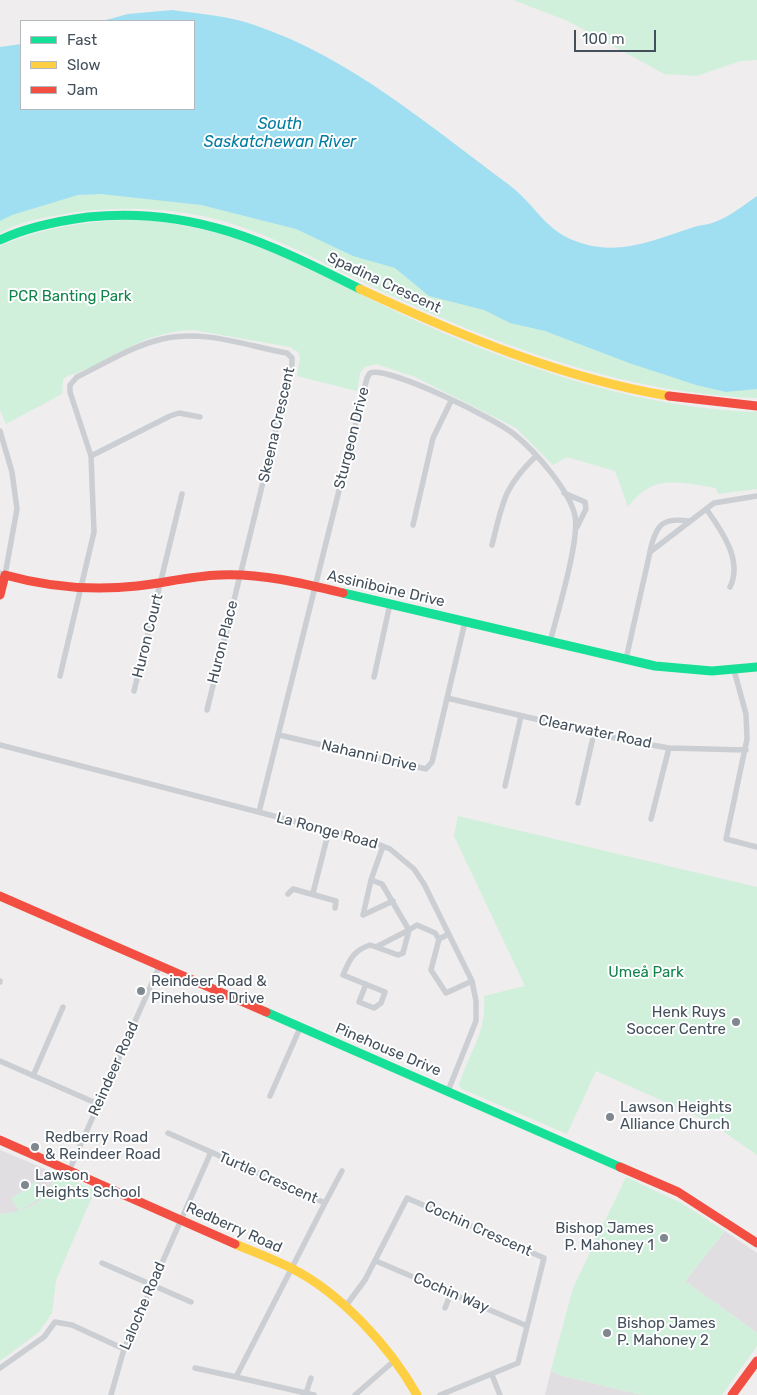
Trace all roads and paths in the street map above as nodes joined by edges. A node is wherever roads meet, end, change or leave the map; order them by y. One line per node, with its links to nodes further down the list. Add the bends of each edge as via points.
1 (0, 240): 3 (street, Spadina Crescent, via 51,223 95,216 137,214 186,219 233,230 270,245 438,324 497,348 639,389 694,400)
2 (452, 401): 7 (street, Sturgeon Drive, via 509,430); 13 (street, via 434,438); 20 (street, Sturgeon Drive, via 409,380 374,372 368,375)
3 (757, 406)
4 (200, 417): 6 (street, via 179,413 170,416)
5 (0, 430): 17 (street, via 12,472 16,510)
6 (91, 456): 18 (street, Skeena Crescent, via 70,392 70,385 77,377 137,348 174,337 209,337 290,355 292,364); 22 (street, Skeena Crescent, via 94,532)
7 (536, 456): 8 (street, Sturgeon Drive); 15 (street, via 511,482)
8 (564, 492): 14 (street, Sturgeon Drive, via 571,503); 14 (street, Sturgeon Drive, via 585,502 586,509)
9 (182, 494): 19 (street, Huron Court)
10 (757, 496): 11 (street, via 722,500)
11 (707, 510): 12 (street); 21 (street, via 722,531 731,554 734,579)
12 (689, 521): 16 (street); 16 (street, via 665,521 653,537)
13 (413, 525)
14 (577, 527): 26 (street, Sturgeon Drive)
15 (492, 545)
16 (650, 552): 27 (street)
17 (3, 574): 22 (street, Assiniboine Drive, via 48,585); 23 (street)
18 (240, 575): 19 (street, Assiniboine Drive, via 194,576); 20 (street, Assiniboine Drive); 34 (street, Huron Place)
19 (161, 582): 22 (street, Assiniboine Drive); 32 (street, Huron Court)
20 (315, 586): 24 (street, Assiniboine Drive); 37 (street)
21 (730, 587)
22 (82, 588): 30 (street, Skeena Crescent)
23 (0, 595)
24 (390, 604): 25 (street, Assiniboine Drive); 31 (street)
25 (465, 622): 26 (street, Assiniboine Drive); 33 (street, Nahanni Drive)
26 (550, 642): 27 (street, Assiniboine Drive)
27 (626, 659): 29 (street, Assiniboine Drive, via 687,670)
28 (757, 667): 29 (street, Assiniboine Drive)
29 (734, 670): 40 (street, via 746,714)
30 (60, 676)
31 (374, 677)
32 (134, 691)
33 (447, 698): 35 (street, Clearwater Road); 37 (street, Nahanni Drive, via 432,762 426,769)
34 (207, 710)
35 (521, 716): 36 (street, Clearwater Road); 41 (street)
36 (594, 733): 39 (street, Clearwater Road); 42 (street)
37 (279, 735): 43 (street)
38 (0, 745): 43 (street, La Ronge Road)
39 (668, 748): 40 (street, Clearwater Road); 44 (street)
40 (746, 750): 47 (street, via 726,839)
41 (505, 786)
42 (578, 803)
43 (259, 812): 45 (street, La Ronge Road)
44 (651, 819)
45 (329, 830): 46 (street, La Ronge Road); 49 (street)
46 (383, 846): 48 (street); 55 (street, La Ronge Road, via 414,869)
47 (757, 847)
48 (371, 880): 52 (street, via 382,884); 52 (street, via 363,915)
49 (313, 893): 50 (street, via 293,889); 53 (street, via 336,901)
50 (288, 894)
51 (0, 896): 58 (street, Pinehouse Drive)
52 (393, 901): 54 (street)
53 (335, 908)
54 (409, 930): 56 (street, via 417,925 435,933); 57 (street); 57 (street, via 403,953 398,955)
55 (449, 934): 56 (street); 59 (street, La Ronge Road)
56 (440, 939): 59 (street, via 431,970 446,993)
57 (376, 947): 60 (street, via 370,945 357,950 350,956 343,975)
58 (159, 966): 62 (street, Pinehouse Drive); 67 (street, Reindeer Road)
59 (472, 981): 65 (street, La Ronge Road, via 476,1021)
60 (366, 984): 60 (street, via 386,992 381,1003 374,1008 359,1002)
61 (63, 1007): 64 (street)
62 (300, 1028): 65 (street, Pinehouse Drive); 66 (street)
63 (0, 1061): 64 (street)
64 (33, 1076): 67 (street)
65 (448, 1091): 75 (street, Pinehouse Drive, via 678,1192)
66 (270, 1096)
67 (98, 1104): 71 (street, Reindeer Road)
68 (168, 1133): 70 (street)
69 (0, 1140): 71 (street, Redberry Road)
70 (211, 1152): 73 (street, Turtle Crescent); 74 (street, Turtle Crescent)
71 (69, 1171): 74 (street, Redberry Road)
72 (342, 1171): 73 (street)
73 (326, 1203): 78 (street, Turtle Crescent)
74 (180, 1220): 78 (street, Redberry Road); 79 (street, Laloche Road)
75 (757, 1244)
76 (376, 1261): 80 (street, Cochin Way); 82 (street, Cochin Crescent); 84 (street, Cochin Crescent, via 407,1198 436,1209 544,1258)
77 (102, 1263): 79 (street)
78 (292, 1269): 82 (street, Redberry Road); 91 (street, Turtle Crescent)
79 (152, 1285): 81 (street); 85 (street, Laloche Road)
80 (452, 1294): 83 (street); 84 (street, Cochin Way)
81 (191, 1302)
82 (345, 1307): 86 (street, Redberry Road)
83 (445, 1308)
84 (527, 1326): 90 (street, Cochin Crescent, via 518,1363)
85 (124, 1349): 88 (street, via 72,1325 55,1322 44,1337); 94 (street, Laloche Road)
86 (395, 1360): 96 (street); 97 (street, Redberry Road)
87 (757, 1361): 100 (street)
88 (0, 1368)
89 (195, 1368): 91 (street)
90 (492, 1375): 98 (street, Cochin Crescent); 99 (street)
91 (236, 1377): 93 (street)
92 (311, 1378): 93 (street)
93 (306, 1393): 95 (street)
94 (111, 1395)
95 (314, 1395)
96 (355, 1395)
97 (417, 1395)
98 (440, 1395)
99 (500, 1395)
100 (732, 1395)

